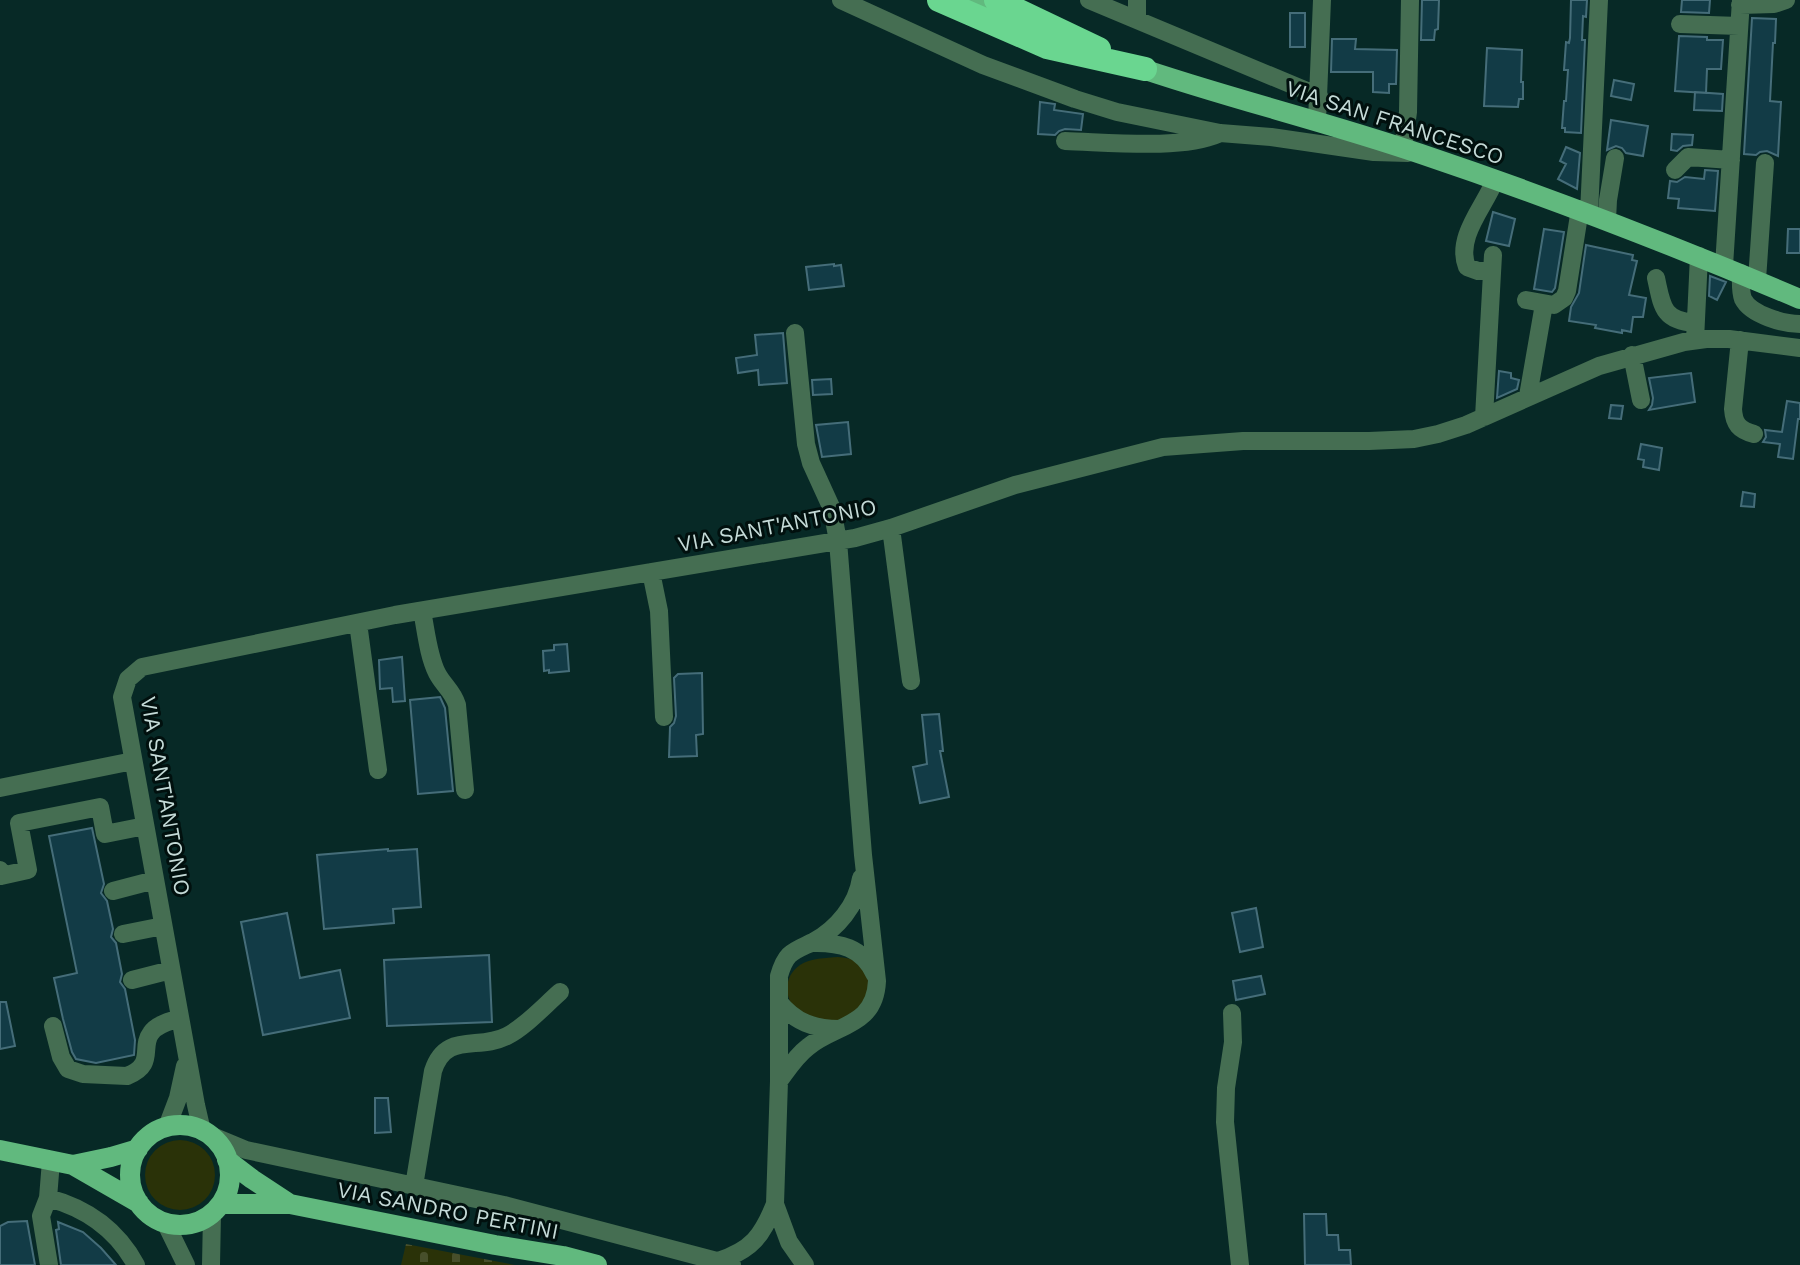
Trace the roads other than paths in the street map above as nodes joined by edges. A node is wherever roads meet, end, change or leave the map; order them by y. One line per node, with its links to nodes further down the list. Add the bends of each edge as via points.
1 (841, 0): 18 (street, via 983,65 1075,99)
2 (939, 0): 15 (highway, via 1047,47)
3 (972, 0): 15 (main road, VIA SAN FRANCESCO, via 1061,40)
4 (996, 0): 15 (highway)
5 (1089, 0): 12 (street)
6 (1137, 0): 12 (street)
7 (1322, 0): 16 (street)
8 (1410, 0): 20 (street)
9 (1599, 0): 26 (street)
10 (1786, 0): 11 (street)
11 (1741, 2): 14 (street)
12 (1137, 20): 16 (street)
13 (1680, 24): 14 (street)
14 (1739, 26): 22 (street)
15 (1145, 69): 17 (main road, VIA SAN FRANCESCO)
16 (1319, 96): 17 (street)
17 (1317, 121): 20 (main road, VIA SAN FRANCESCO)
18 (1220, 133): 19 (street, via 1183,142); 20 (street, via 1374,152)
19 (1065, 141)
20 (1411, 151): 25 (main road, VIA SAN FRANCESCO)
21 (1615, 158): 26 (street, via 1608,200)
22 (1731, 160): 24 (street, via 1688,157); 28 (street)
23 (1765, 163): 28 (street)
24 (1675, 170)
25 (1495, 180): 26 (main road, VIA SAN FRANCESCO); 39 (street, via 1464,250 1467,267 1478,271 1492,262)
26 (1592, 214): 27 (main road, VIA SAN FRANCESCO); 37 (street, via 1566,295 1558,304 1535,302)
27 (1699, 256): 28 (main road, VIA SAN FRANCESCO); 32 (street)
28 (1741, 273): 30 (main road, VIA SAN FRANCESCO); 31 (street, via 1749,307)
29 (1656, 278): 32 (street, via 1668,314)
30 (1800, 299)
31 (1800, 324)
32 (1695, 331): 34 (street, VIA SANT'ANTONIO); 36 (street, VIA SANT'ANTONIO)
33 (795, 333): 42 (street, via 808,453 832,509)
34 (1740, 340): 35 (street, VIA SANT'ANTONIO); 40 (street, via 1734,419)
35 (1800, 348)
36 (1632, 355): 37 (street, VIA SANT'ANTONIO); 38 (street)
37 (1528, 396): 39 (street, VIA SANT'ANTONIO)
38 (1641, 400)
39 (1484, 417): 41 (street, VIA SANT'ANTONIO, via 1414,439 1163,447 1015,485)
40 (1754, 434)
41 (891, 528): 42 (street, VIA SANT'ANTONIO); 46 (street)
42 (838, 541): 43 (street, VIA SANT'ANTONIO); 53 (street)
43 (651, 572): 44 (street, VIA SANT'ANTONIO); 47 (street, via 659,611)
44 (422, 611): 45 (street, VIA SANT'ANTONIO); 51 (street, via 436,669 457,705)
45 (358, 623): 48 (street, VIA SANT'ANTONIO, via 142,667 128,679 122,697); 49 (street)
46 (911, 681)
47 (664, 717)
48 (133, 761): 50 (street); 52 (street, VIA SANT'ANTONIO)
49 (378, 770)
50 (0, 788)
51 (465, 790)
52 (145, 826): 54 (street, via 105,834 100,807 19,823 28,870 1,876); 55 (street, VIA SANT'ANTONIO)
53 (863, 855): 59 (street, via 860,886 848,911); 62 (street)
54 (0, 870)
55 (155, 880): 56 (street); 57 (street, VIA SANT'ANTONIO)
56 (113, 891)
57 (163, 926): 58 (street); 60 (street, VIA SANT'ANTONIO)
58 (123, 934)
59 (811, 943): 62 (street, via 858,951); 64 (street, via 793,951 783,965)
60 (171, 970): 61 (street); 66 (street, VIA SANT'ANTONIO)
61 (132, 980)
62 (877, 981): 68 (street, via 868,1010)
63 (560, 992): 78 (street, via 510,1034 443,1052 433,1071)
64 (779, 1002): 68 (street, via 806,1024); 70 (street)
65 (1232, 1013): 92 (street, via 1225,1122)
66 (180, 1018): 67 (street, via 152,1031 145,1059 127,1076 68,1069); 69 (street, VIA SANT'ANTONIO)
67 (53, 1026)
68 (843, 1028): 70 (street, via 809,1046)
69 (187, 1055): 71 (street, VIA SANT'ANTONIO); 72 (street, VIA SANT'ANTONIO)
70 (779, 1081): 82 (street)
71 (167, 1127): 72 (main road, via 189,1126); 73 (main road)
72 (206, 1133): 75 (main road); 78 (street, via 246,1150)
73 (138, 1149): 77 (main road); 80 (main road, via 130,1176)
74 (0, 1150): 76 (main road)
75 (227, 1160): 81 (main road, VIA SANDRO PERTINI); 83 (main road, via 228,1187)
76 (51, 1161): 77 (main road); 79 (street)
77 (73, 1165): 80 (main road)
78 (414, 1186): 85 (street)
79 (48, 1198): 86 (street, via 41,1216); 87 (street, via 98,1220)
80 (139, 1203): 84 (main road)
81 (290, 1204): 83 (main road, VIA SANDRO PERTINI); 90 (main road, VIA SANDRO PERTINI)
82 (775, 1204): 85 (street, via 750,1246); 91 (street, via 789,1242)
83 (216, 1209): 84 (main road, via 189,1224); 89 (street)
84 (165, 1222): 88 (street)
85 (725, 1263)
86 (49, 1265)
87 (136, 1265)
88 (186, 1265)
89 (211, 1265)
90 (597, 1265)
91 (805, 1265)
92 (1240, 1265)

